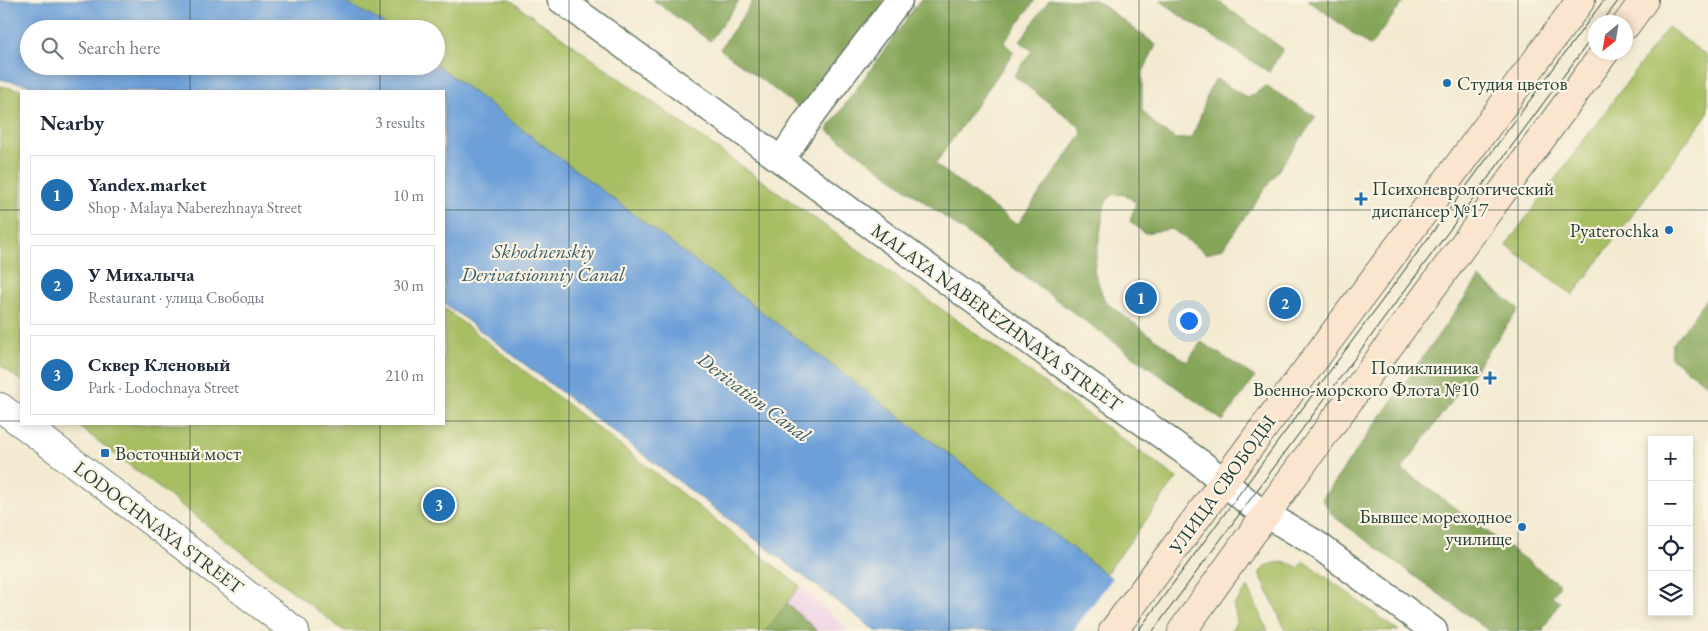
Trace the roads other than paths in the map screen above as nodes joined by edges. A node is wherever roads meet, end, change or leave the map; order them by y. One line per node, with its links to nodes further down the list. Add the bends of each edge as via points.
1 (561, 0): 7 (street, MALAYA NABEREZHNAYA STREET)
2 (899, 0): 7 (street)
3 (1581, 0): 11 (main road, УЛИЦА СВОБОДЫ)
4 (1644, 0): 5 (main road)
5 (1633, 15)
6 (1599, 60): 12 (main road)
7 (781, 160): 11 (street, MALAYA NABEREZHNAYA STREET)
8 (0, 407): 9 (street, LODOCHNAYA STREET)
9 (20, 422)
10 (25, 425): 13 (street, LODOCHNAYA STREET)
11 (1223, 482): 12 (street, MALAYA NABEREZHNAYA STREET); 14 (main road, УЛИЦА СВОБОДЫ)
12 (1266, 514): 15 (main road); 16 (street, MALAYA NABEREZHNAYA STREET, via 1315,543)
13 (295, 631)
14 (1112, 631)
15 (1182, 631)
16 (1434, 631)

